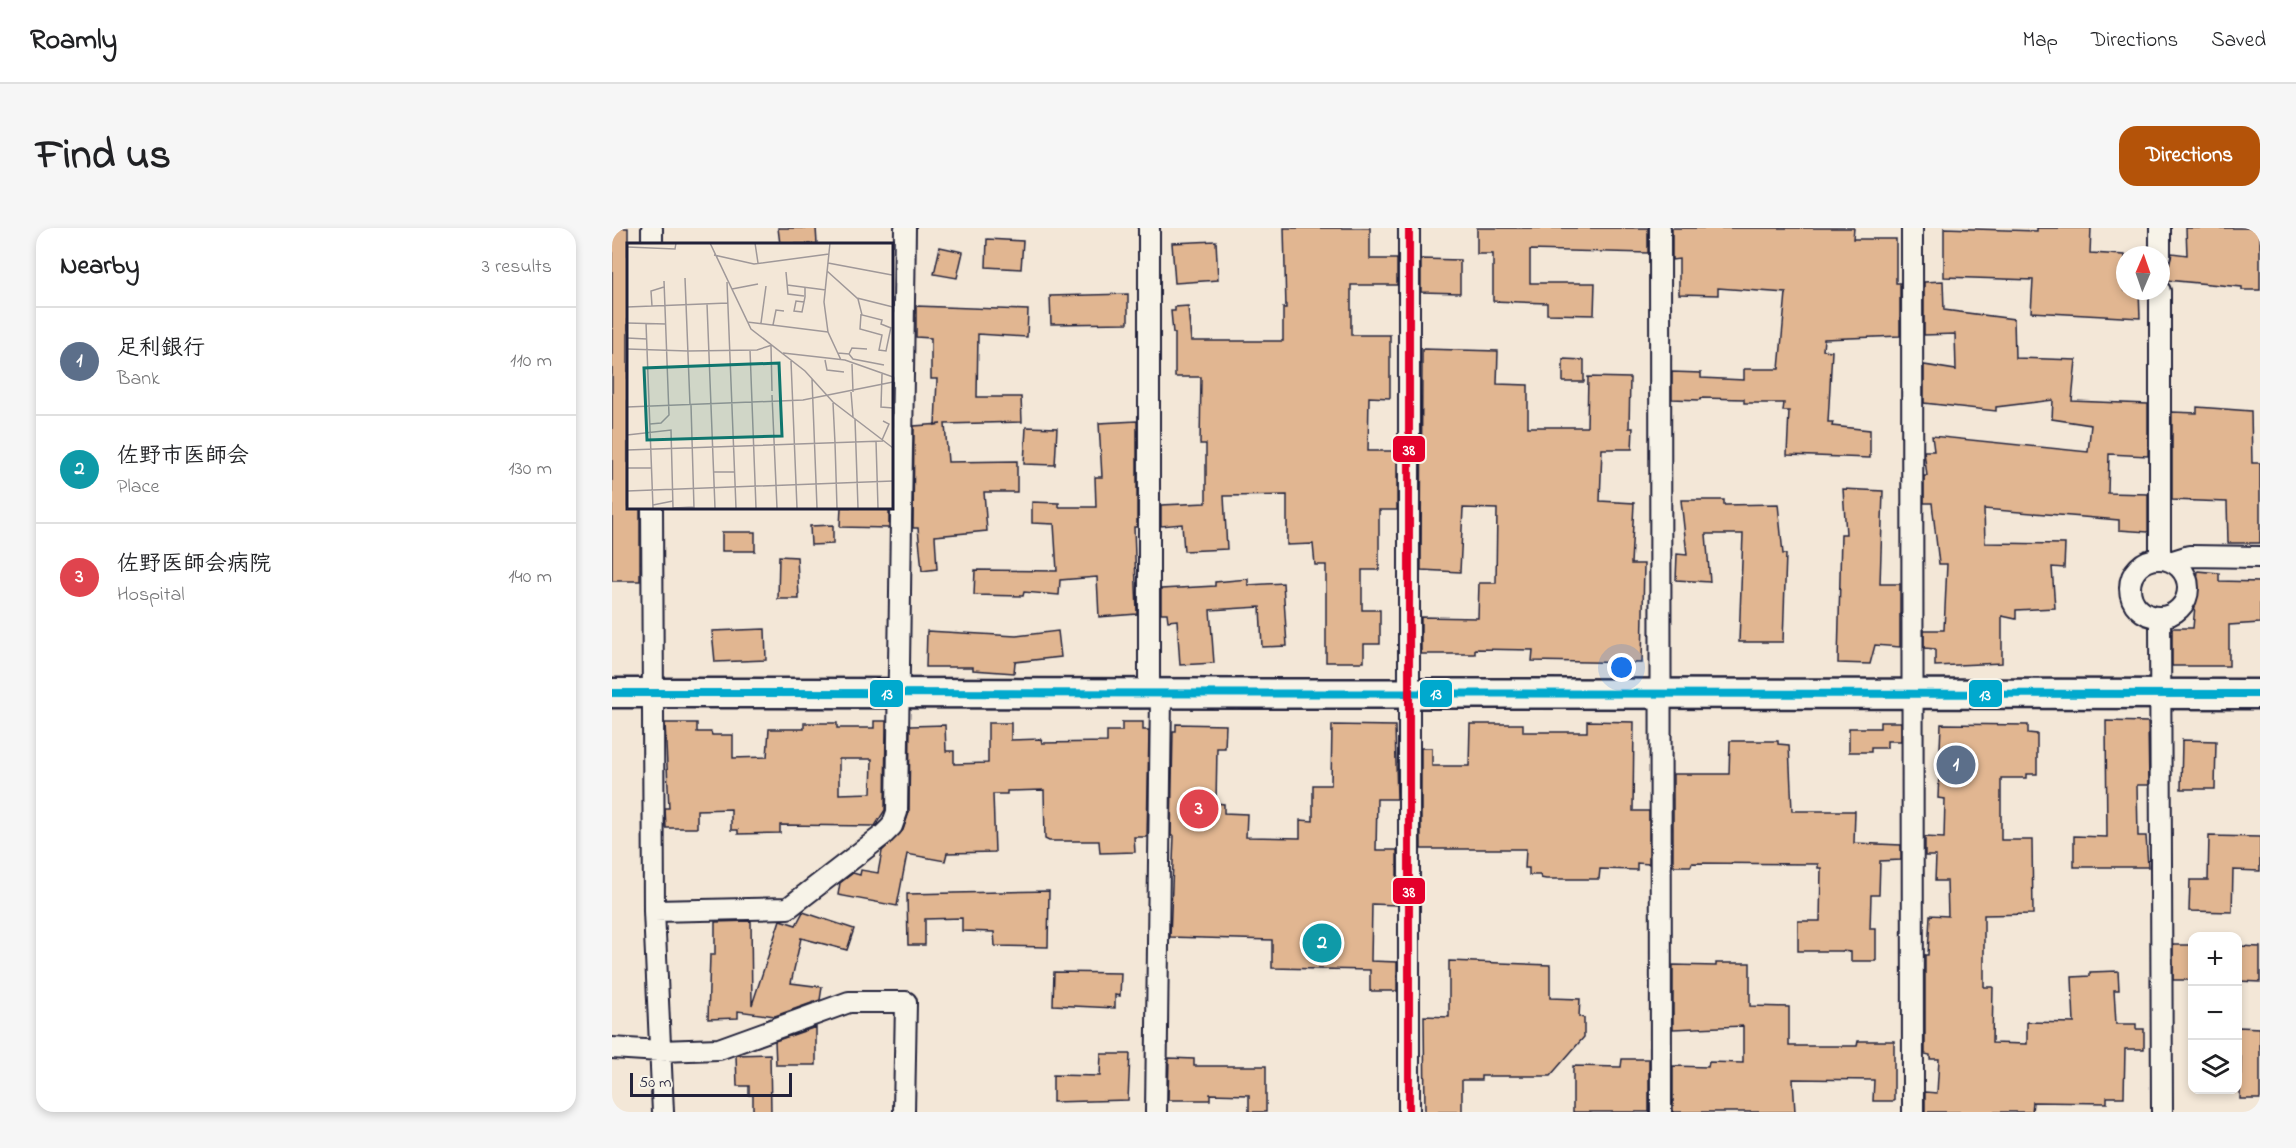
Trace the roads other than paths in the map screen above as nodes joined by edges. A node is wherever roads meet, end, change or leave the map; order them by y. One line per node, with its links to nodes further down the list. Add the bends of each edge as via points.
1 (906, 228): 15 (street)
2 (1149, 228): 20 (street)
3 (1408, 228): 16 (street)
4 (1660, 228): 17 (street)
5 (1912, 228): 18 (street)
6 (2160, 228): 7 (street)
7 (2160, 246)
8 (2160, 300): 11 (street)
9 (652, 508): 14 (street)
10 (2260, 557): 11 (street)
11 (2166, 559): 12 (street, via 2187,577 2188,597 2175,613); 12 (street, via 2146,561 2137,568 2129,590 2138,609)
12 (2160, 617): 21 (street)
13 (612, 693): 14 (street)
14 (652, 693): 15 (street); 22 (street)
15 (900, 694): 20 (street); 22 (street, via 897,812 892,826 883,835 788,908)
16 (1410, 694): 17 (street); 20 (street); 28 (street)
17 (1659, 694): 18 (street); 29 (street)
18 (1912, 694): 21 (street); 30 (street)
19 (2260, 694): 21 (street)
20 (1155, 695): 27 (street)
21 (2159, 695): 31 (street)
22 (654, 911): 24 (street)
23 (612, 1048): 24 (street)
24 (660, 1051): 25 (street); 26 (street, via 719,1049 849,1002 906,1002)
25 (663, 1112)
26 (904, 1112)
27 (1156, 1112)
28 (1409, 1112)
29 (1661, 1112)
30 (1913, 1112)
31 (2162, 1112)

